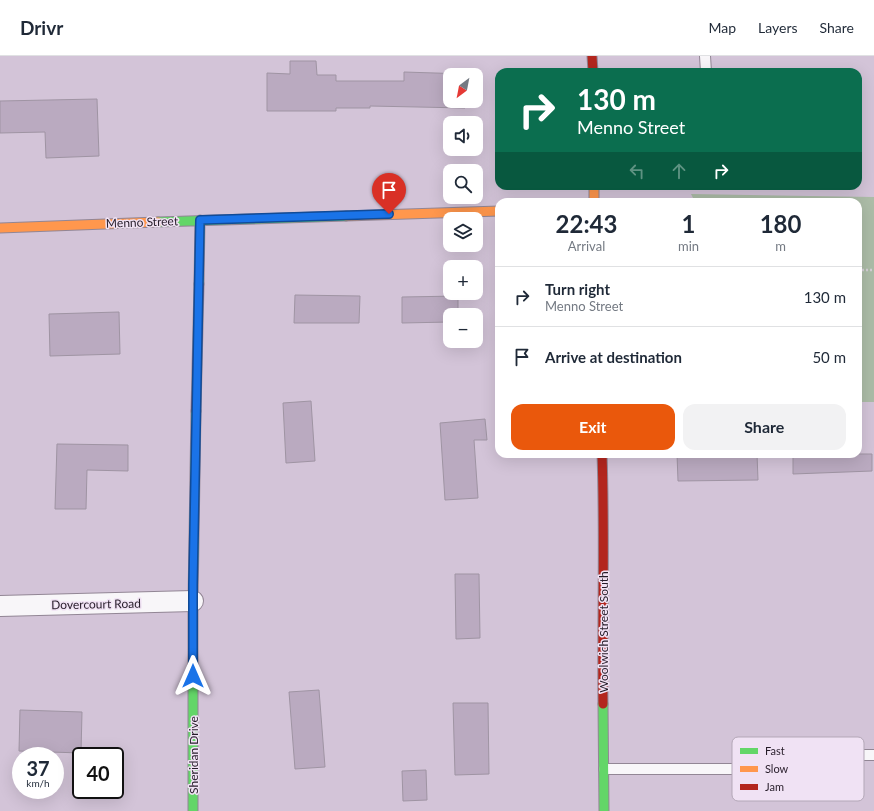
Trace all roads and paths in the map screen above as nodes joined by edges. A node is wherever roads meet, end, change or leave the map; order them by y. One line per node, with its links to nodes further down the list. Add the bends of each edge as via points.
1 (592, 56): 3 (street)
2 (706, 56): 4 (lane)
3 (592, 68)
4 (706, 68)
5 (495, 211): 6 (street, Menno Street)
6 (200, 220): 7 (street, Menno Street); 11 (street, Sheridan Drive)
7 (0, 228)
8 (862, 270): 9 (path)
9 (874, 270)
10 (602, 458): 13 (street, Woolwich Street South)
11 (193, 601): 12 (street, Dovercourt Road); 15 (street, Sheridan Drive)
12 (0, 606)
13 (604, 769): 14 (lane); 16 (street, Woolwich Street South)
14 (732, 770)
15 (193, 811)
16 (604, 811)

